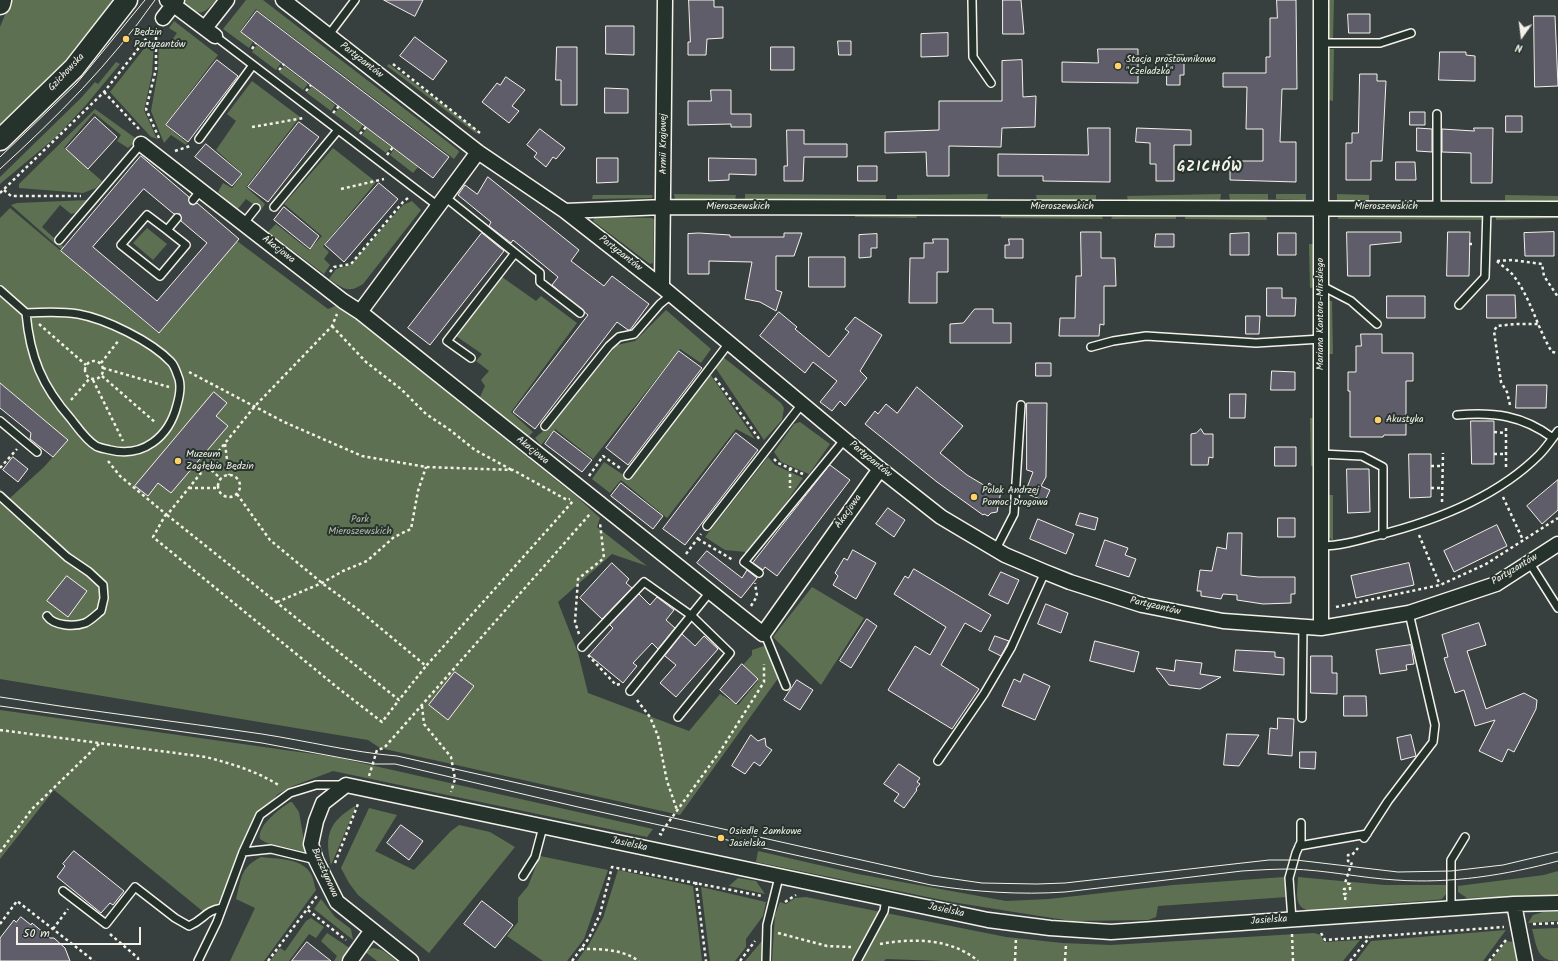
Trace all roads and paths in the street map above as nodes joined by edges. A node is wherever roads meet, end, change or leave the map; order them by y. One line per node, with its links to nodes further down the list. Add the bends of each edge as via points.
1 (1, 0): 10 (street)
2 (127, 0): 43 (street, Gzichowska, via 74,68)
3 (227, 0): 12 (street)
4 (283, 0): 14 (street, Partyzantów)
5 (355, 0): 14 (lane)
6 (665, 0): 58 (street, Armii Krajowej)
7 (972, 0): 22 (lane, via 973,57)
8 (1321, 0): 16 (street, Mariana Kantora-Mirskiego)
9 (172, 2): 11 (street); 12 (street)
10 (0, 4)
11 (163, 18)
12 (210, 32): 20 (lane)
13 (1411, 33): 16 (lane, via 1380,43)
14 (328, 36): 47 (street, Partyzantów)
15 (256, 43): 17 (path)
16 (1321, 43): 59 (street, Mariana Kantora-Mirskiego)
17 (250, 52)
18 (388, 60): 39 (path)
19 (284, 64): 21 (path, via 278,72)
20 (253, 65): 36 (lane); 41 (lane)
21 (272, 68)
22 (991, 82)
23 (311, 85): 26 (path)
24 (299, 89): 26 (path)
25 (104, 92): 40 (path); 44 (path, via 156,26 156,69 146,109); 52 (path)
26 (305, 93): 27 (path)
27 (310, 97)
28 (339, 106): 31 (path)
29 (327, 110): 31 (path)
30 (300, 113): 34 (path, via 306,117)
31 (332, 114): 33 (path)
32 (1437, 114): 61 (lane)
33 (338, 118)
34 (252, 126)
35 (366, 127): 38 (path)
36 (338, 130): 56 (lane); 57 (lane)
37 (354, 131): 38 (path)
38 (360, 135): 42 (path)
39 (484, 137)
40 (141, 138): 55 (lane); 66 (street, Akacjowa, via 197,195)
41 (199, 139)
42 (365, 139)
43 (0, 140)
44 (162, 144)
45 (393, 147): 48 (path)
46 (381, 151): 48 (path)
47 (478, 152): 56 (street); 64 (street, Partyzantów)
48 (387, 155): 49 (path)
49 (393, 160)
50 (381, 174): 51 (path, via 387,179)
51 (341, 189)
52 (4, 190): 54 (path); 55 (path, via 11,196 88,196)
53 (404, 192): 72 (path, via 410,197 350,264 334,267)
54 (0, 193)
55 (94, 200): 68 (lane)
56 (441, 201): 69 (lane); 79 (street)
57 (274, 207)
58 (664, 207): 59 (street, Mieroszewskich); 64 (street, Mieroszewskich); 75 (street, Armii Krajowej)
59 (1322, 207): 61 (street, Mieroszewskich); 73 (street, Mariana Kantora-Mirskiego)
60 (256, 208): 66 (lane)
61 (1437, 208): 62 (street, Mieroszewskich)
62 (1487, 208): 63 (street, Mieroszewskich); 78 (lane, via 1485,276)
63 (1558, 209)
64 (565, 210): 75 (street, Partyzantów)
65 (177, 218): 67 (lane)
66 (244, 223): 77 (street, Akacjowa)
67 (167, 230): 67 (lane, via 186,245 160,276 122,245 147,215)
68 (59, 240)
69 (515, 253): 81 (lane, via 540,273 540,282); 90 (lane, via 447,341)
70 (1496, 253): 71 (path)
71 (1496, 261): 76 (path, via 1512,260 1542,264 1544,276); 83 (path, via 1513,274)
72 (329, 273)
73 (1322, 286): 82 (lane, via 1351,301); 86 (street, Mariana Kantora-Mirskiego)
74 (0, 290): 80 (lane)
75 (667, 291): 87 (street, Partyzantów); 107 (lane, via 660,304 634,334 619,337 609,346)
76 (1558, 297)
77 (342, 301): 79 (street, Akacjowa); 84 (path)
78 (1459, 305)
79 (360, 312): 145 (street, Akacjowa)
80 (26, 313): 85 (lane, via 77,314); 93 (path); 103 (lane, via 36,365 44,383)
81 (580, 313)
82 (1377, 324)
83 (1540, 324): 89 (path, via 1552,352); 105 (path, via 1497,326 1494,331 1499,372 1507,392)
84 (332, 326): 102 (path); 131 (path, via 366,362 401,389 426,414 475,450)
85 (125, 332): 91 (path); 92 (lane)
86 (1321, 339): 88 (lane, via 1256,343 1146,336); 120 (street, Mariana Kantora-Mirskiego)
87 (729, 343): 95 (lane); 100 (street, Partyzantów)
88 (1092, 347)
89 (1558, 353)
90 (471, 358)
91 (101, 363): 93 (path, via 94,361); 94 (path)
92 (172, 363): 99 (lane, via 179,380); 102 (path)
93 (86, 365): 97 (path, via 85,372)
94 (103, 368): 96 (path); 99 (path)
95 (709, 369): 116 (path); 134 (lane)
96 (102, 376): 98 (path); 109 (path)
97 (90, 378): 98 (path); 103 (path)
98 (93, 380): 118 (path)
99 (179, 390): 109 (lane, via 174,415)
100 (802, 404): 113 (street, Partyzantów); 116 (lane)
101 (1021, 405): 156 (lane, via 1014,514)
102 (255, 406): 114 (path); 128 (path, via 284,422 362,456)
103 (63, 410): 115 (lane)
104 (1458, 415): 105 (lane, via 1484,413)
105 (1510, 417): 111 (path); 112 (lane, via 1537,426)
106 (0, 421): 117 (lane)
107 (545, 426)
108 (1558, 431): 112 (lane)
109 (166, 432): 118 (lane, via 146,447)
110 (1494, 432): 111 (path)
111 (1506, 433): 122 (path)
112 (1553, 438): 137 (lane, via 1539,455)
113 (844, 439): 130 (street, Partyzantów); 136 (lane)
114 (225, 444): 125 (path); 133 (path)
115 (96, 446): 118 (lane, via 123,453); 147 (path, via 120,476)
116 (767, 449): 136 (path, via 778,463); 149 (lane)
117 (37, 452)
118 (129, 452)
119 (1442, 453): 127 (path)
120 (1321, 454): 151 (lane, via 1362,456 1383,467); 155 (street, Mariana Kantora-Mirskiego)
121 (1494, 454): 122 (path)
122 (1507, 454): 137 (path)
123 (12, 455): 129 (path)
124 (600, 460): 132 (path)
125 (207, 466): 135 (path); 139 (path)
126 (1431, 466): 127 (path)
127 (1442, 466): 142 (path)
128 (426, 467): 131 (path); 162 (path, via 418,491 411,529 394,537 367,561)
129 (0, 468)
130 (880, 469): 156 (street, Partyzantów, via 941,517); 172 (street, Akacjowa)
131 (513, 470): 175 (path, via 567,500 577,497)
132 (593, 471)
133 (229, 475): 135 (path); 143 (path, via 236,477 241,484)
134 (628, 475)
135 (220, 479): 140 (path)
136 (812, 479): 158 (lane)
137 (1506, 481): 138 (lane)
138 (1499, 486): 146 (lane); 153 (path)
139 (189, 488): 140 (path); 147 (path)
140 (218, 488): 143 (path, via 224,496 231,497)
141 (1431, 488): 142 (path)
142 (1442, 488): 146 (path)
143 (237, 494): 162 (path, via 270,540)
144 (0, 496): 168 (lane, via 67,557 103,585 101,611 84,623 66,625)
145 (599, 504): 164 (street, Akacjowa); 173 (path, via 604,558 578,579 575,622); 179 (path)
146 (1442, 514): 150 (lane)
147 (167, 515): 165 (path); 178 (path, via 153,537 338,688 382,722)
148 (1558, 518): 153 (path)
149 (707, 526): 152 (path)
150 (1414, 526): 151 (lane); 163 (path)
151 (1383, 534): 155 (lane, via 1335,546)
152 (698, 539): 157 (path); 158 (path, via 732,560)
153 (1523, 540): 163 (path, via 1486,564)
154 (1558, 544): 159 (street, Partyzantów)
155 (1321, 546): 170 (street, Mariana Kantora-Mirskiego)
156 (996, 549): 160 (street, Partyzantów)
157 (681, 560)
158 (744, 562): 161 (lane)
159 (1529, 562): 166 (lane); 167 (street, Partyzantów, via 1496,584)
160 (1045, 572): 171 (street, Partyzantów, via 1142,605 1223,621); 184 (lane, via 1011,648 984,694)
161 (759, 573)
162 (322, 583): 165 (path); 175 (path, via 360,610)
163 (1440, 584): 170 (path, via 1335,607)
164 (710, 592): 169 (lane); 172 (street, Akacjowa, via 763,634)
165 (277, 602): 178 (path)
166 (1558, 608)
167 (1409, 613): 170 (street, Partyzantów); 193 (lane, via 1435,725 1433,742)
168 (47, 616)
169 (692, 616): 173 (lane, via 644,582); 177 (lane); 180 (lane, via 730,653)
170 (1321, 622): 171 (street, Partyzantów)
171 (1303, 626): 181 (lane)
172 (764, 632): 176 (lane)
173 (582, 647): 177 (path, via 616,685 623,683)
174 (764, 662): 190 (path, via 764,682 722,750)
175 (426, 666): 178 (path)
176 (786, 686)
177 (630, 691): 190 (path, via 650,717 658,736 667,781)
178 (399, 700)
179 (422, 705): 185 (path, via 384,748 376,750); 188 (path, via 424,724 451,757 455,779)
180 (678, 716)
181 (1302, 718)
182 (0, 730): 183 (path)
183 (100, 743): 187 (path, via 206,757 266,777); 197 (path, via 32,809)
184 (938, 761)
185 (368, 780)
186 (346, 785): 187 (lane, via 316,785); 192 (street, Jasielska); 199 (street, Bursztynowa, via 323,803 311,844)
187 (290, 793): 198 (lane, via 260,815)
188 (450, 797)
189 (358, 804): 200 (path)
190 (677, 811): 195 (path, via 660,834 663,835 660,839)
191 (1301, 823): 196 (lane)
192 (543, 827): 202 (lane, via 535,857); 203 (street, Jasielska)
193 (1366, 836): 196 (lane); 209 (path, via 1352,856 1348,856 1348,861 1352,862 1345,883 1350,884 1350,889 1344,889 1346,900)
194 (1465, 837): 213 (lane, via 1451,860)
195 (657, 838)
196 (1299, 846): 217 (lane, via 1289,878)
197 (0, 852)
198 (243, 852): 199 (lane, via 271,849); 212 (lane)
199 (316, 860): 219 (street, Bursztynowa, via 337,902)
200 (333, 867)
201 (644, 872): 225 (path, via 612,866 600,914)
202 (523, 876)
203 (779, 877): 207 (street, Jasielska); 235 (lane, via 767,925)
204 (696, 882): 234 (path)
205 (63, 891): 208 (lane)
206 (318, 895): 214 (path)
207 (886, 898): 217 (street, Jasielska, via 988,920 1050,928 1112,932); 236 (lane, via 884,911)
208 (75, 900): 216 (lane); 218 (path)
209 (1338, 900)
210 (1558, 903): 211 (street, Jasielska)
211 (1514, 904): 213 (street, Jasielska); 242 (street)
212 (222, 908): 216 (lane, via 210,910 198,922 189,926 135,887); 228 (lane)
213 (1451, 908): 217 (street, Jasielska)
214 (308, 910): 221 (path); 229 (path)
215 (0, 924): 218 (path, via 17,901)
216 (106, 924): 227 (path, via 104,929 138,958)
217 (1292, 925): 239 (path)
218 (53, 929): 226 (path)
219 (372, 930): 230 (street); 231 (street, Bursztynowa)
220 (1510, 934): 241 (path)
221 (340, 935)
222 (1016, 936): 237 (path)
223 (1371, 936): 240 (path)
224 (1066, 941): 238 (path)
225 (581, 949): 232 (path); 233 (path, via 609,949 629,954)
226 (94, 961)
227 (138, 961)
228 (198, 961)
229 (268, 961)
230 (350, 961)
231 (411, 961)
232 (572, 961)
233 (639, 961)
234 (706, 961)
235 (766, 961)
236 (857, 961)
237 (1015, 961)
238 (1065, 961)
239 (1292, 961)
240 (1350, 961)
241 (1489, 961)
242 (1525, 961)

